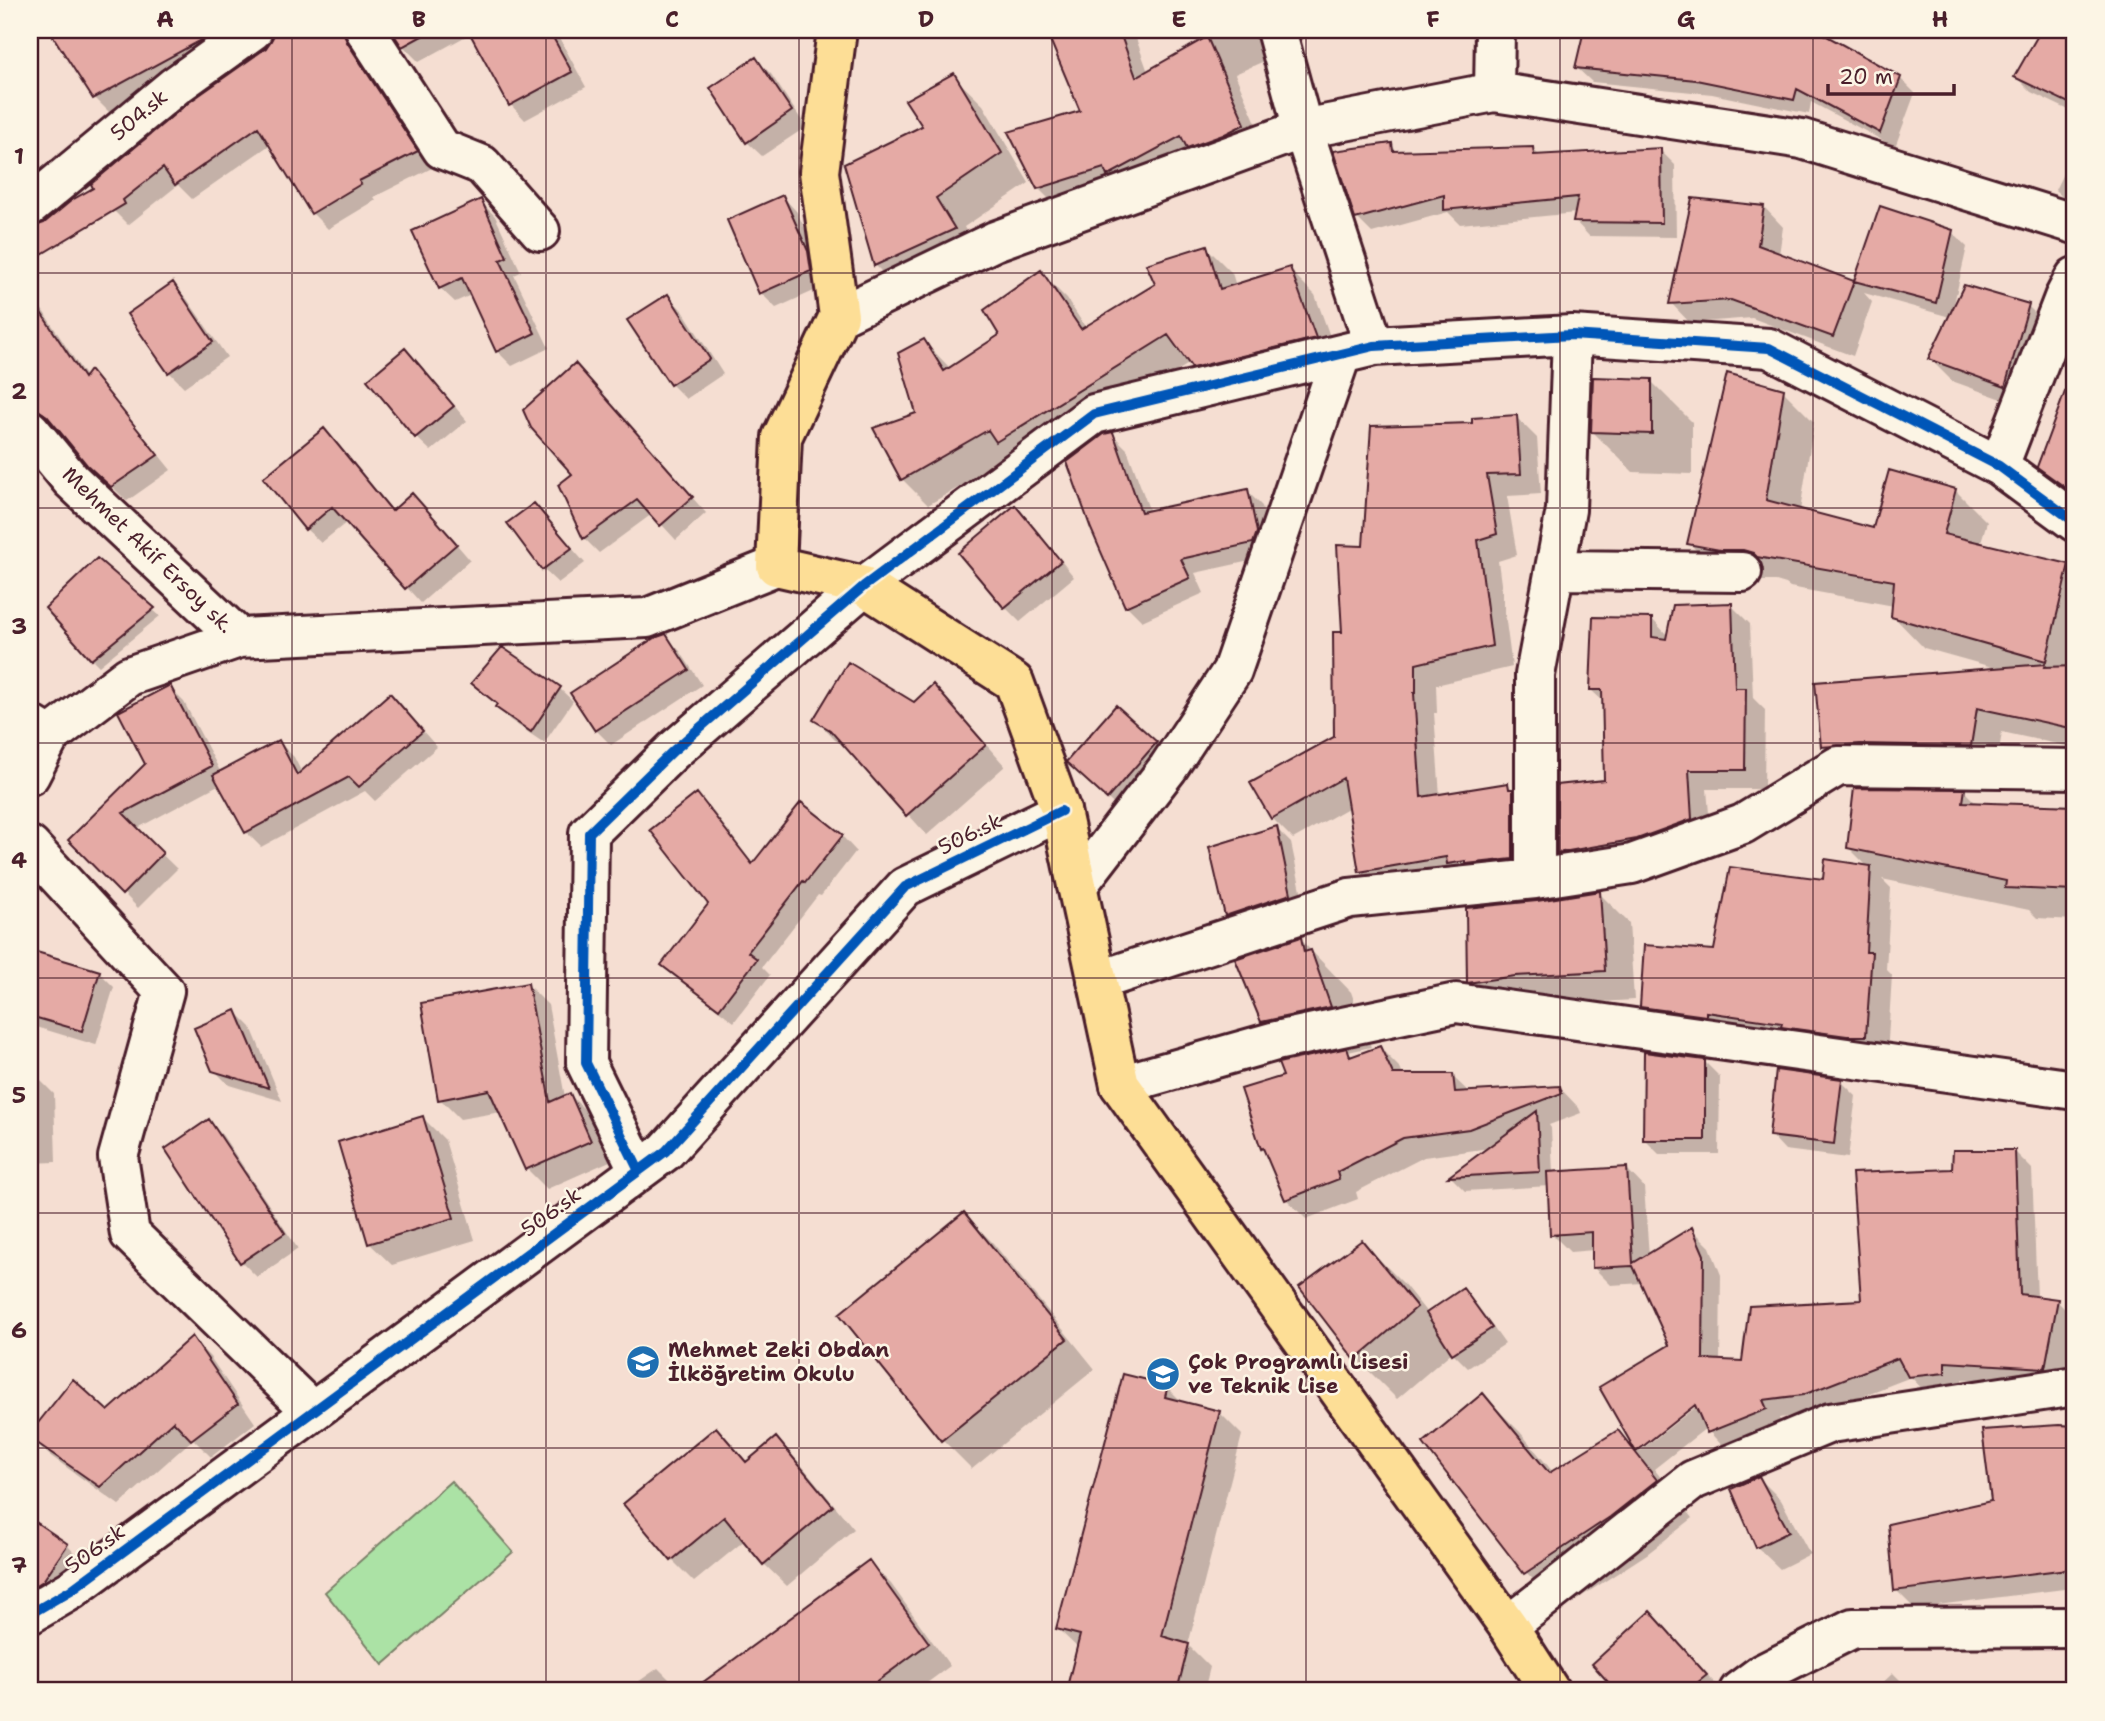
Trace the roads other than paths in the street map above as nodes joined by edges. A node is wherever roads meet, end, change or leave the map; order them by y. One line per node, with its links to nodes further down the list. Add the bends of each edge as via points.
1 (253, 30): 8 (street, 504.sk, via 174,86)
2 (365, 30): 10 (street, via 442,149 482,165)
3 (837, 30): 12 (main road, via 818,172)
4 (1276, 30): 7 (street)
5 (1495, 30): 6 (street)
6 (1494, 92): 7 (street); 9 (street, via 1802,139)
7 (1303, 129): 12 (street, via 995,241); 14 (street)
8 (30, 206)
9 (2075, 224)
10 (540, 231)
11 (2075, 277): 16 (street)
12 (839, 316): 18 (main road, via 782,437)
13 (1572, 335): 14 (street); 16 (street, via 1769,348); 19 (street, via 1566,510)
14 (1357, 351): 21 (street, via 1094,415); 29 (street, via 1232,671 1168,768)
15 (30, 430): 22 (street, Mehmet Akif Ersoy sk., via 71,480)
16 (1999, 466): 17 (street)
17 (2075, 522)
18 (776, 566): 21 (main road); 22 (street, via 647,618)
19 (1555, 570): 20 (street); 28 (street, via 1535,675)
20 (1742, 572)
21 (864, 586): 26 (main road, via 1014,682); 33 (street, via 673,751 589,833 586,1063)
22 (239, 638): 23 (street, via 129,676)
23 (40, 730): 25 (street)
24 (2075, 769): 28 (street, via 1838,766 1743,824 1633,864)
25 (30, 775)
26 (1061, 811): 29 (main road); 33 (street, 506.sk, via 905,887 666,1151)
27 (30, 845): 35 (street, via 164,990 118,1157 130,1234)
28 (1535, 878): 30 (street, via 1350,898)
29 (1077, 886): 30 (main road)
30 (1097, 981): 31 (main road)
31 (1120, 1085): 32 (street, via 1276,1041 1456,1003); 37 (main road)
32 (2075, 1090)
33 (639, 1171): 35 (street, 506.sk)
34 (2075, 1385): 37 (street, via 1830,1423 1693,1480)
35 (312, 1412): 36 (street, 506.sk, via 71,1590)
36 (30, 1614)
37 (1508, 1626): 39 (main road)
38 (2075, 1627): 40 (street, via 1853,1628 1762,1674)
39 (1550, 1691)
40 (1739, 1691)

